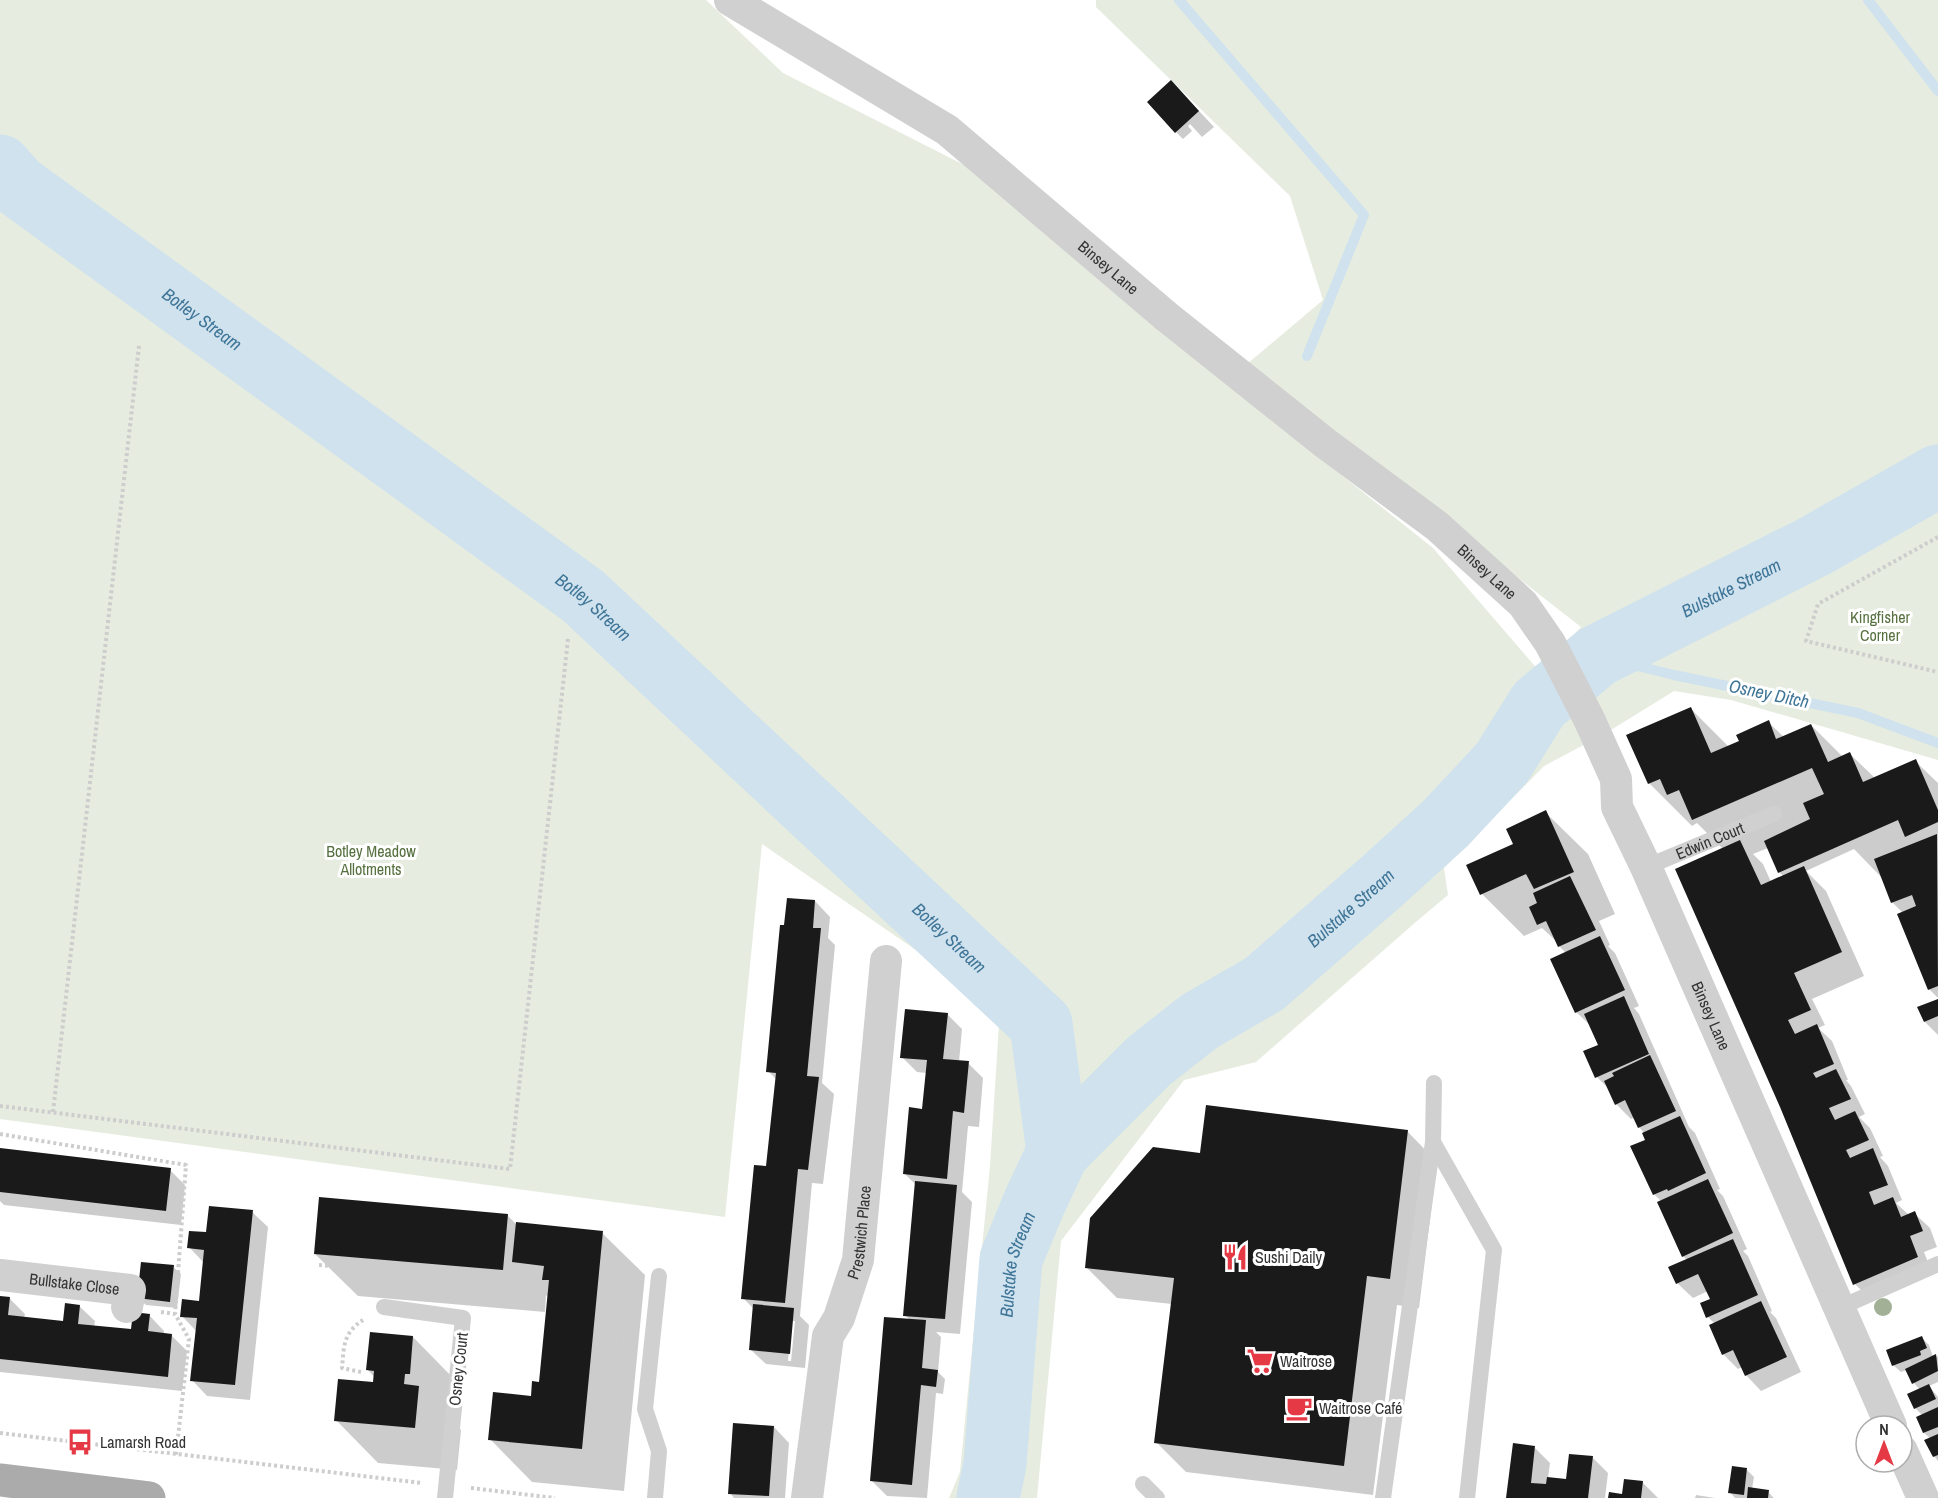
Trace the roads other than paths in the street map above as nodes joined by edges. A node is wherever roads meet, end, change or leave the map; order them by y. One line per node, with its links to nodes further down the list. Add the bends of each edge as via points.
1 (730, 0): 3 (street, Binsey Lane, via 947,130 1167,317 1437,526 1523,604 1550,643 1589,719 1616,779 1617,807)
2 (1774, 814): 3 (lane, Edwin Court)
3 (1646, 867): 12 (street, Binsey Lane)
4 (886, 961): 20 (street, Prestwich Place, via 858,1260 828,1336)
5 (1434, 1083): 6 (lane)
6 (1433, 1142): 22 (lane); 23 (lane, via 1494,1250)
7 (1938, 1264): 12 (lane)
8 (0, 1275): 10 (street, Bullstake Close, via 130,1290)
9 (659, 1276): 19 (lane, via 645,1409 659,1451)
10 (127, 1307)
11 (384, 1307): 17 (lane, Osney Court, via 463,1318)
12 (1839, 1308): 13 (street, Binsey Lane)
13 (1886, 1414)
14 (1912, 1474): 24 (street)
15 (0, 1480): 18 (main road)
16 (1143, 1484): 21 (lane)
17 (446, 1492)
18 (149, 1498)
19 (655, 1498)
20 (807, 1498)
21 (1156, 1498)
22 (1383, 1498)
23 (1467, 1498)
24 (1923, 1498)

